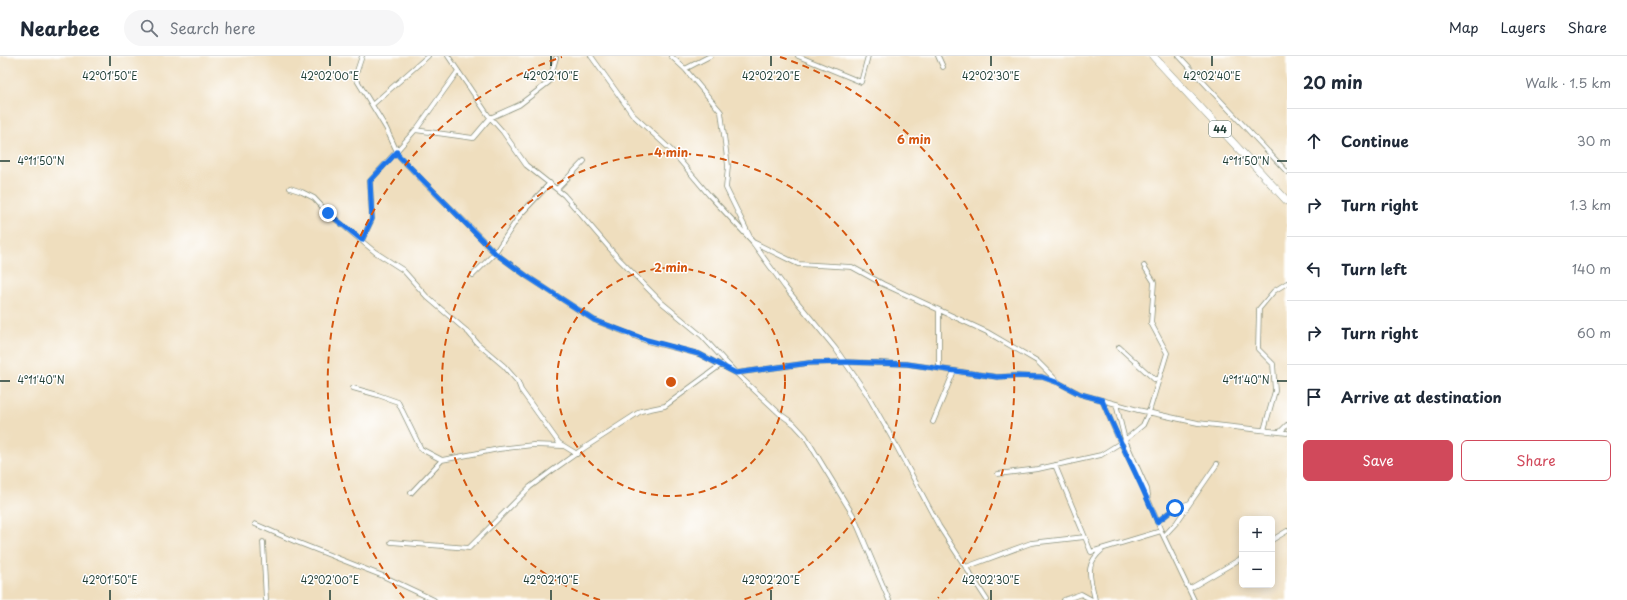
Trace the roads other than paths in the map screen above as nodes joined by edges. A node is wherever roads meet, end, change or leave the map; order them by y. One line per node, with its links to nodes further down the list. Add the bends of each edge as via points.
1 (362, 56): 16 (street, via 355,76)
2 (428, 56): 16 (street)
3 (448, 56): 15 (street)
4 (591, 56): 27 (street, via 633,115 671,150)
5 (671, 56): 14 (street)
6 (710, 56): 14 (street)
7 (798, 56): 8 (street, via 861,82)
8 (868, 56)
9 (938, 56): 13 (street)
10 (1153, 56): 25 (main road, 44)
11 (1179, 56): 21 (street, 44)
12 (556, 58): 17 (street, via 549,82 519,105)
13 (943, 66)
14 (685, 69): 27 (street, via 721,112 728,166 726,188)
15 (458, 71): 17 (street); 18 (street)
16 (372, 105): 19 (street)
17 (490, 118): 18 (street, via 473,138); 22 (street, via 526,165)
18 (415, 130): 19 (street)
19 (397, 152): 26 (street, via 370,181 372,219); 28 (street)
20 (584, 161): 24 (street)
21 (1287, 172)
22 (550, 184): 24 (street); 28 (street, via 520,215)
23 (290, 188): 26 (street, via 314,198 328,213)
24 (557, 189): 34 (street, via 660,302 702,336)
25 (1287, 201)
26 (362, 240): 52 (street, via 375,252 403,270 427,297 504,366 518,382 559,443)
27 (753, 242): 32 (street, via 798,264 852,267); 35 (street)
28 (495, 253): 30 (street); 36 (street, via 594,320 647,340 699,354)
29 (1144, 266): 40 (street, via 1154,282 1151,323 1167,353)
30 (473, 275)
31 (1287, 283): 48 (street, via 1274,291 1259,309 1258,349 1273,364 1275,391)
32 (939, 310): 37 (street); 41 (street, via 987,332 1037,360)
33 (1119, 347): 40 (street, via 1154,379)
34 (726, 361): 36 (street); 39 (street)
35 (845, 362): 37 (street, via 907,364); 39 (street, via 809,363); 71 (street, via 867,394 939,526)
36 (721, 365): 39 (street); 53 (street, via 665,406 642,411)
37 (939, 369): 38 (street)
38 (954, 371): 41 (street, via 997,377 1042,377); 46 (street)
39 (736, 373): 75 (street, via 805,436 852,515)
40 (1158, 379): 45 (street)
41 (1059, 383): 43 (street, via 1080,394)
42 (353, 388): 54 (street, via 398,402 421,449)
43 (1102, 400): 44 (street); 51 (street)
44 (1116, 404): 45 (street); 51 (street)
45 (1149, 412): 48 (street, via 1198,423); 51 (street, via 1142,425)
46 (933, 422)
47 (1287, 425): 49 (street)
48 (1264, 430): 49 (street)
49 (1280, 432): 50 (street)
50 (1287, 433)
51 (1122, 441): 56 (street, via 1101,455); 60 (street)
52 (564, 446): 53 (street); 54 (street, via 533,445)
53 (577, 454): 68 (street, via 530,487 469,548)
54 (442, 460): 58 (street)
55 (1218, 464): 59 (street)
56 (1055, 465): 57 (street); 65 (street)
57 (998, 474)
58 (411, 493)
59 (1190, 503): 60 (street, via 1175,508); 64 (street)
60 (1157, 522): 63 (street)
61 (255, 524): 74 (street, via 383,576)
62 (1287, 530): 66 (street)
63 (1161, 531): 64 (street); 69 (street)
64 (1164, 536): 72 (street)
65 (1085, 537): 69 (street, via 1091,552); 71 (street, via 1031,544)
66 (1275, 538)
67 (263, 542): 73 (street)
68 (391, 542)
69 (1104, 548): 79 (street, via 1093,557 1089,569)
70 (1239, 560): 72 (street)
71 (966, 568): 76 (street)
72 (1189, 590): 80 (street)
73 (266, 600)
74 (434, 600)
75 (889, 600)
76 (987, 600)
77 (1064, 600): 78 (street, via 1081,594)
78 (1092, 600)
79 (1095, 600)
80 (1194, 600)

